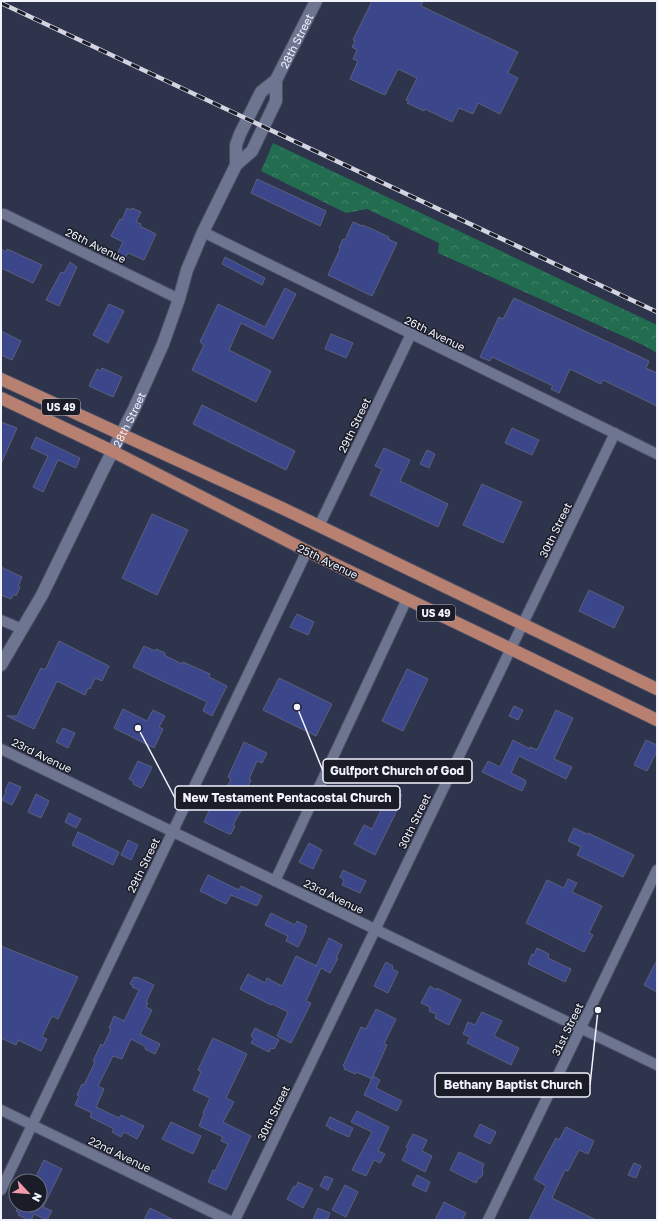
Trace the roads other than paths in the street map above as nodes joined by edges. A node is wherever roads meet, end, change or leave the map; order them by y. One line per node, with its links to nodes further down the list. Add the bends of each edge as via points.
1 (316, 1): 2 (main road, 28th Street)
2 (276, 80): 3 (main road, 28th Street, via 276,100 252,151); 3 (main road, 28th Street, via 261,92 240,134 236,145)
3 (236, 165): 5 (main road, 28th Street)
4 (1, 214): 6 (street, 26th Avenue)
5 (203, 232): 6 (main road, 28th Street); 7 (street, 26th Avenue)
6 (179, 298): 11 (main road, 28th Street, via 164,344)
7 (411, 334): 10 (street, 26th Avenue); 14 (street, 29th Street)
8 (1, 379): 11 (main road, US 49)
9 (1, 398): 12 (main road, 25th Avenue / US 49)
10 (615, 433): 13 (street, 26th Avenue); 18 (street, 30th Street)
11 (121, 435): 12 (main road, 28th Street); 14 (main road, US 49)
12 (112, 451): 15 (main road, 25th Avenue / US 49); 19 (main road, 28th Street, via 42,595)
13 (657, 454)
14 (319, 526): 18 (main road, US 49)
15 (307, 551): 16 (main road, 25th Avenue / US 49); 25 (street, 29th Street)
16 (408, 599): 20 (main road, 25th Avenue / US 49); 27 (street)
17 (1, 620): 19 (street)
18 (523, 624): 20 (street, 30th Street); 22 (main road, US 49)
19 (22, 629): 21 (main road, 28th Street)
20 (511, 648): 23 (main road, 25th Avenue / US 49); 28 (street, 30th Street)
21 (1, 665)
22 (657, 689)
23 (657, 720)
24 (1, 749): 25 (street, 23rd Avenue)
25 (173, 832): 27 (street, 23rd Avenue); 32 (street, 29th Street)
26 (657, 870): 29 (street, 31st Street)
27 (275, 881): 28 (street, 23rd Avenue)
28 (375, 929): 29 (street, 23rd Avenue); 35 (street, 30th Street)
29 (581, 1028): 30 (street, 23rd Avenue); 36 (street, 31st Street)
30 (657, 1065)
31 (1, 1110): 32 (street, 22nd Avenue)
32 (32, 1125): 33 (street, 29th Street); 34 (street, 22nd Avenue)
33 (1, 1190)
34 (228, 1220)
35 (235, 1220)
36 (488, 1220)

